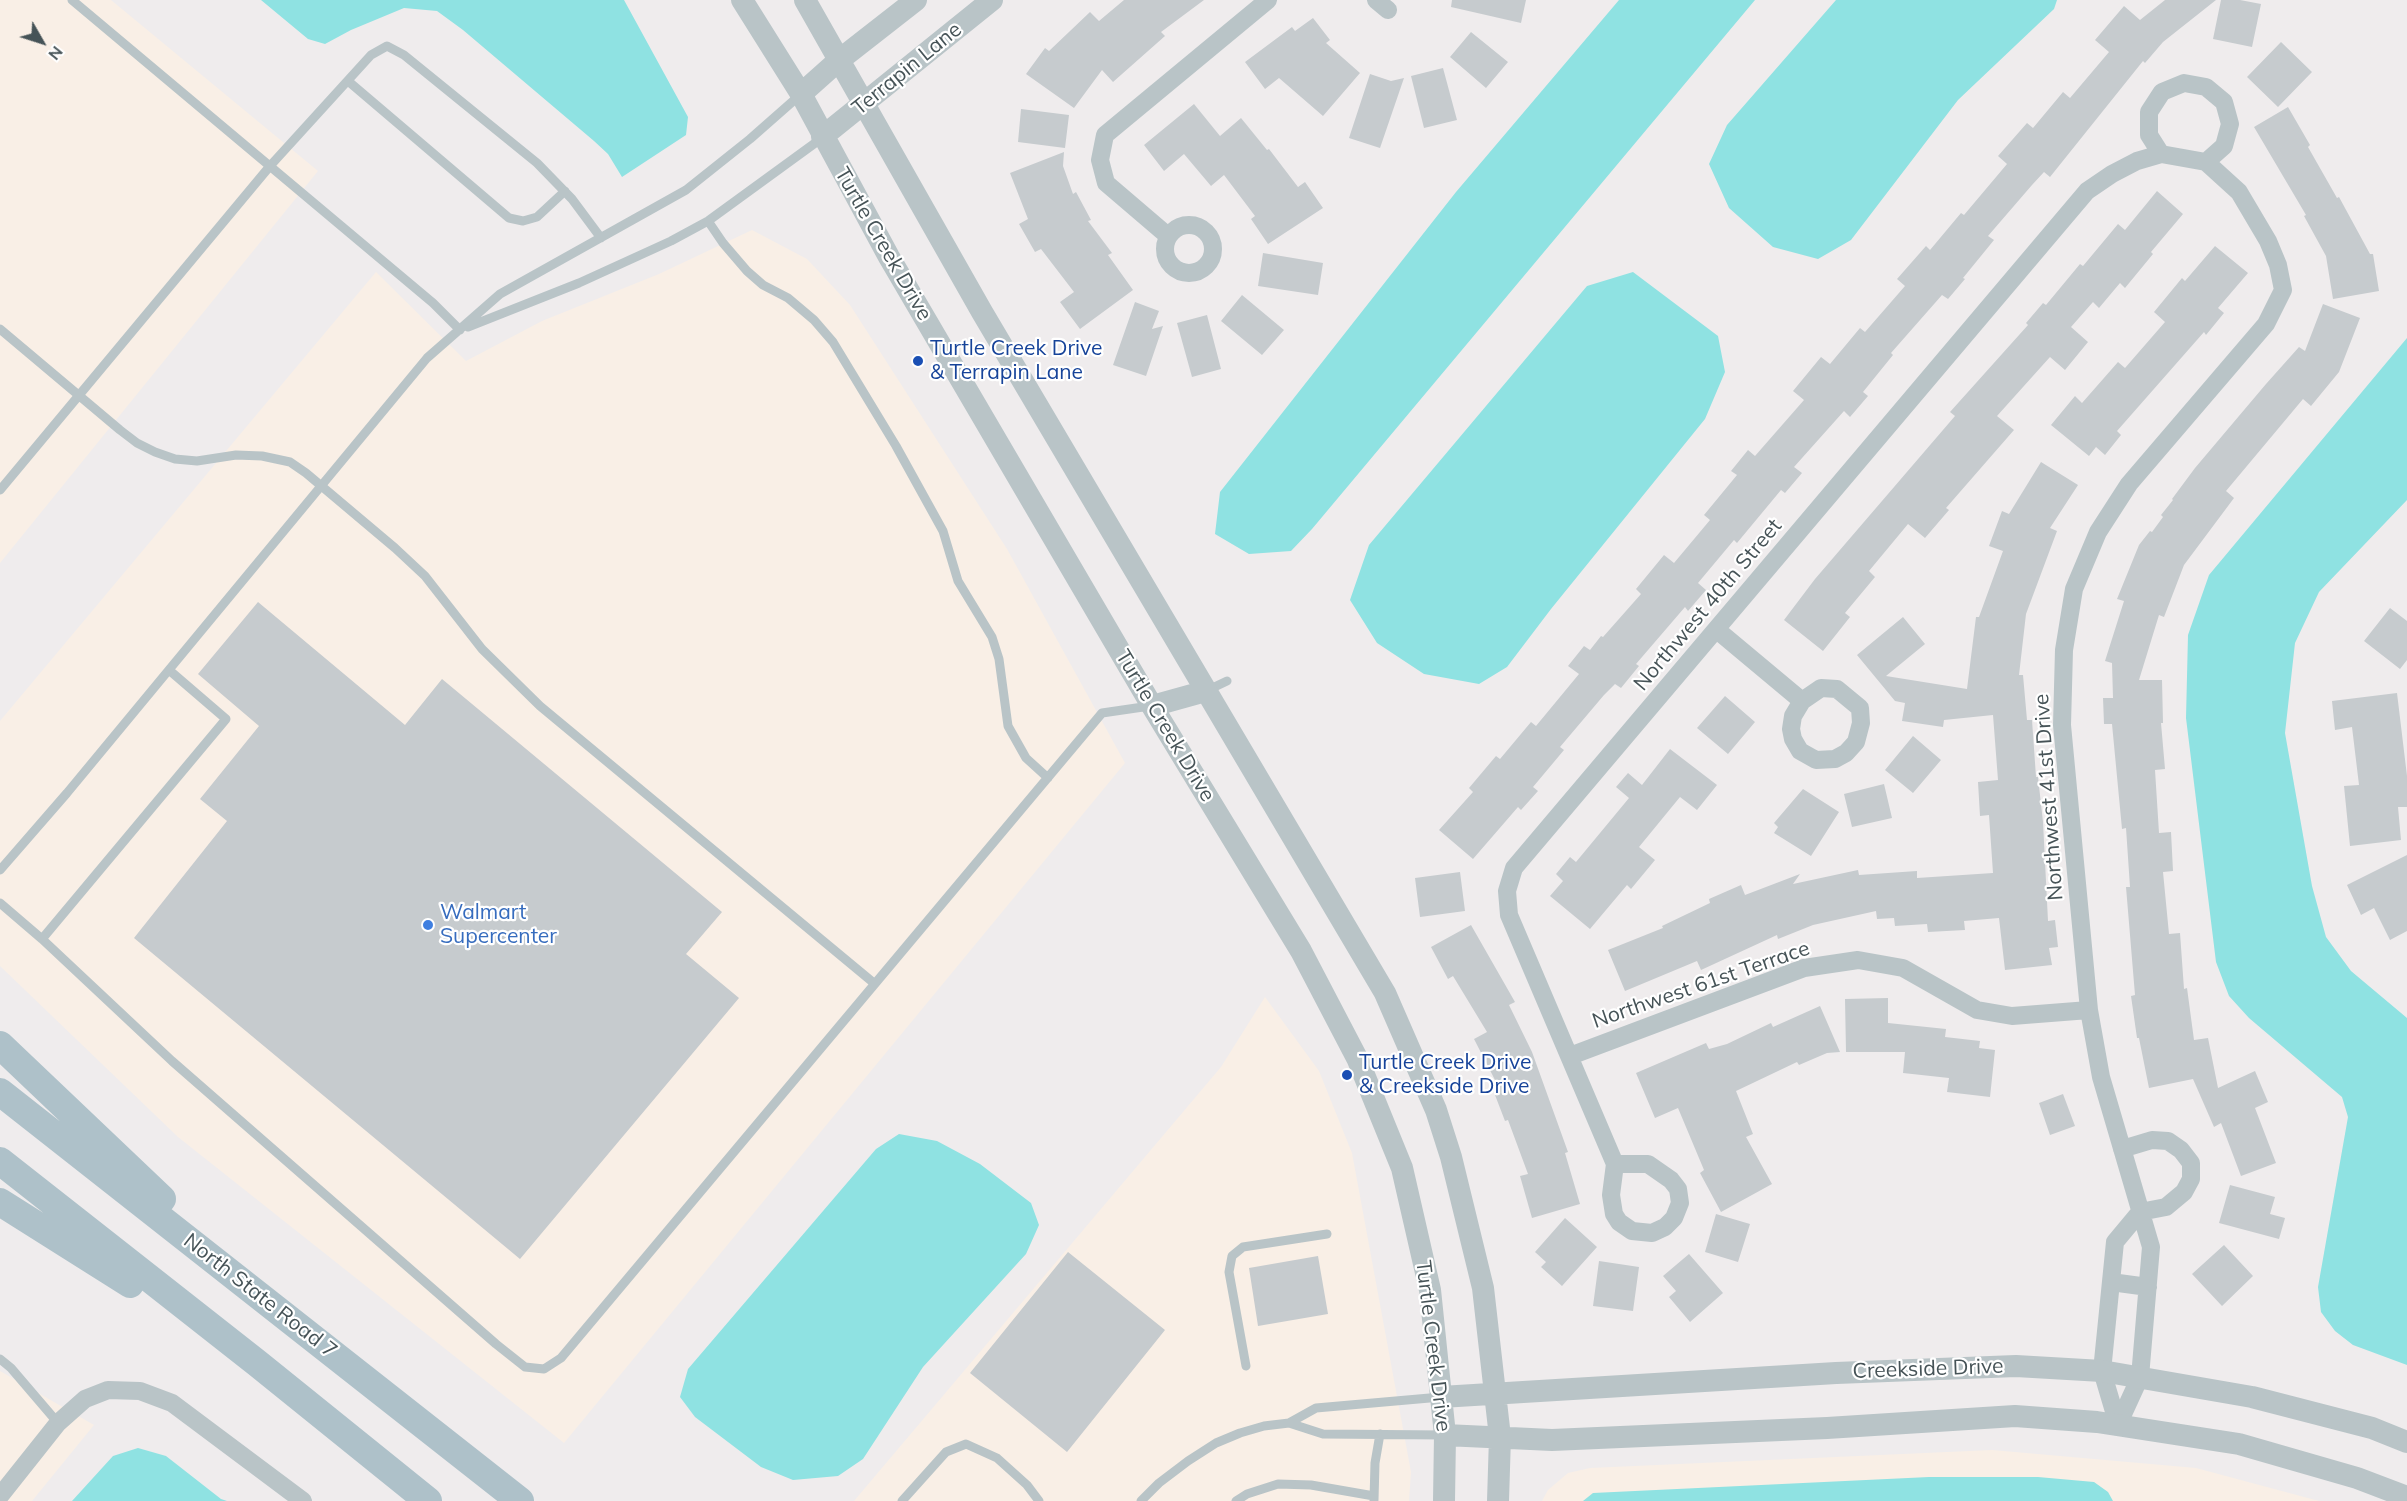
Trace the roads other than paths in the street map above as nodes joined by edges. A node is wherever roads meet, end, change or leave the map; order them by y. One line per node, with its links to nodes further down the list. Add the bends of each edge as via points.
1 (72, 0): 14 (lane)
2 (742, 0): 9 (street, Turtle Creek Drive)
3 (804, 0): 7 (street)
4 (916, 0): 7 (street)
5 (992, 0): 10 (street, Terrapin Lane)
6 (1268, 0): 17 (street, via 1105,135 1100,160 1106,183)
7 (838, 61): 9 (street); 10 (street)
8 (348, 81): 14 (lane); 15 (lane, via 509,218 523,221 537,217); 15 (lane, via 371,55 387,46 404,55)
9 (801, 94): 11 (street, Turtle Creek Drive); 18 (lane, via 686,190)
10 (864, 105): 11 (street, Terrapin Lane); 27 (street)
11 (822, 138): 16 (lane); 29 (street, Turtle Creek Drive)
12 (2161, 154): 13 (street); 13 (street, via 2149,135 2150,112 2162,92 2184,83 2206,87 2223,102 2230,124 2224,146); 24 (street, Northwest 40th Street, via 2137,161 2087,191)
13 (2206, 162): 35 (street, Northwest 41st Drive, via 2239,192 2268,241 2283,290 2266,324 2129,484 2098,532 2074,589 2064,650 2062,725)
14 (270, 166): 20 (lane); 21 (lane)
15 (566, 191): 18 (lane)
16 (708, 221): 20 (lane, via 579,283); 30 (lane, via 747,271 814,320 833,342 943,531 958,581 992,637 1008,726 1026,758)
17 (1168, 236)
18 (601, 238): 20 (lane, via 500,294)
19 (0, 329): 21 (lane)
20 (460, 330): 22 (lane, via 427,358)
21 (78, 394): 22 (lane, via 137,443 154,452 197,461 262,456 290,462); 23 (lane)
22 (320, 487): 25 (lane); 34 (lane, via 424,576 482,650 540,706)
23 (0, 490)
24 (1717, 630): 28 (street); 37 (street, Northwest 40th Street, via 1514,868 1507,891 1509,915)
25 (169, 670): 31 (lane); 33 (lane, via 226,719)
26 (1227, 681): 27 (lane)
27 (1206, 691): 29 (street); 53 (street, via 1352,933 1385,993 1432,1100 1451,1157 1483,1288)
28 (1802, 701)
29 (1152, 706): 30 (lane, via 1102,713); 54 (street, Turtle Creek Drive, via 1300,951 1358,1060 1402,1168 1431,1290)
30 (1048, 778): 34 (lane)
31 (0, 870)
32 (0, 903): 33 (lane)
33 (42, 939): 34 (lane, via 172,1061 496,1344 525,1367 544,1369 561,1358)
34 (874, 984)
35 (2089, 1010): 37 (street, Northwest 61st Terrace, via 2012,1016 1977,1010 1903,968 1858,960 1804,968); 39 (street, Northwest 41st Drive, via 2101,1077)
36 (0, 1045): 47 (main road)
37 (1570, 1056): 41 (street, Northwest 40th Street)
38 (0, 1092): 47 (main road, North State Road 7)
39 (2122, 1149): 43 (street, Northwest 41st Drive); 43 (street, via 2152,1140 2168,1141 2191,1163 2191,1179 2184,1192 2166,1207)
40 (0, 1161): 49 (main road)
41 (1615, 1164)
42 (0, 1202): 49 (main road)
43 (2140, 1212): 45 (street, via 2115,1242); 46 (street, Northwest 41st Drive, via 2151,1247)
44 (1328, 1234): 50 (lane, via 1243,1247 1232,1256 1228,1272)
45 (2111, 1282): 46 (street); 51 (street)
46 (2148, 1287): 52 (street, Northwest 41st Drive)
47 (295, 1324): 68 (main road, North State Road 7)
48 (0, 1359): 55 (lane)
49 (257, 1363): 67 (main road)
50 (1246, 1366)
51 (2102, 1371): 52 (street, Creekside Drive); 53 (street, Creekside Drive, via 2016,1366); 57 (street)
52 (2140, 1377): 57 (street, Northwest 41st Drive); 61 (street, Creekside Drive, via 2252,1396 2372,1428)
53 (1496, 1394): 54 (street, Creekside Drive); 60 (street)
54 (1442, 1397): 56 (lane, via 1316,1408); 59 (street, Turtle Creek Drive)
55 (58, 1423): 62 (street); 66 (street, via 84,1399 108,1390 140,1391 172,1403)
56 (1289, 1423): 58 (lane, via 1323,1434); 70 (lane, via 1264,1426 1216,1443 1159,1483)
57 (2118, 1425): 60 (street, via 2015,1416 1552,1440); 63 (street, via 2239,1444 2357,1478)
58 (1380, 1434): 59 (lane); 64 (lane)
59 (1445, 1435): 60 (street); 72 (street, Turtle Creek Drive)
60 (1500, 1437): 73 (street)
61 (2407, 1442)
62 (0, 1496)
63 (2407, 1497)
64 (1374, 1499): 71 (lane, via 1311,1485 1278,1484)
65 (1039, 1500): 69 (lane, via 997,1458 966,1444 946,1452)
66 (303, 1501)
67 (428, 1501)
68 (520, 1501)
69 (902, 1501)
70 (1141, 1501)
71 (1236, 1501)
72 (1444, 1501)
73 (1498, 1501)

